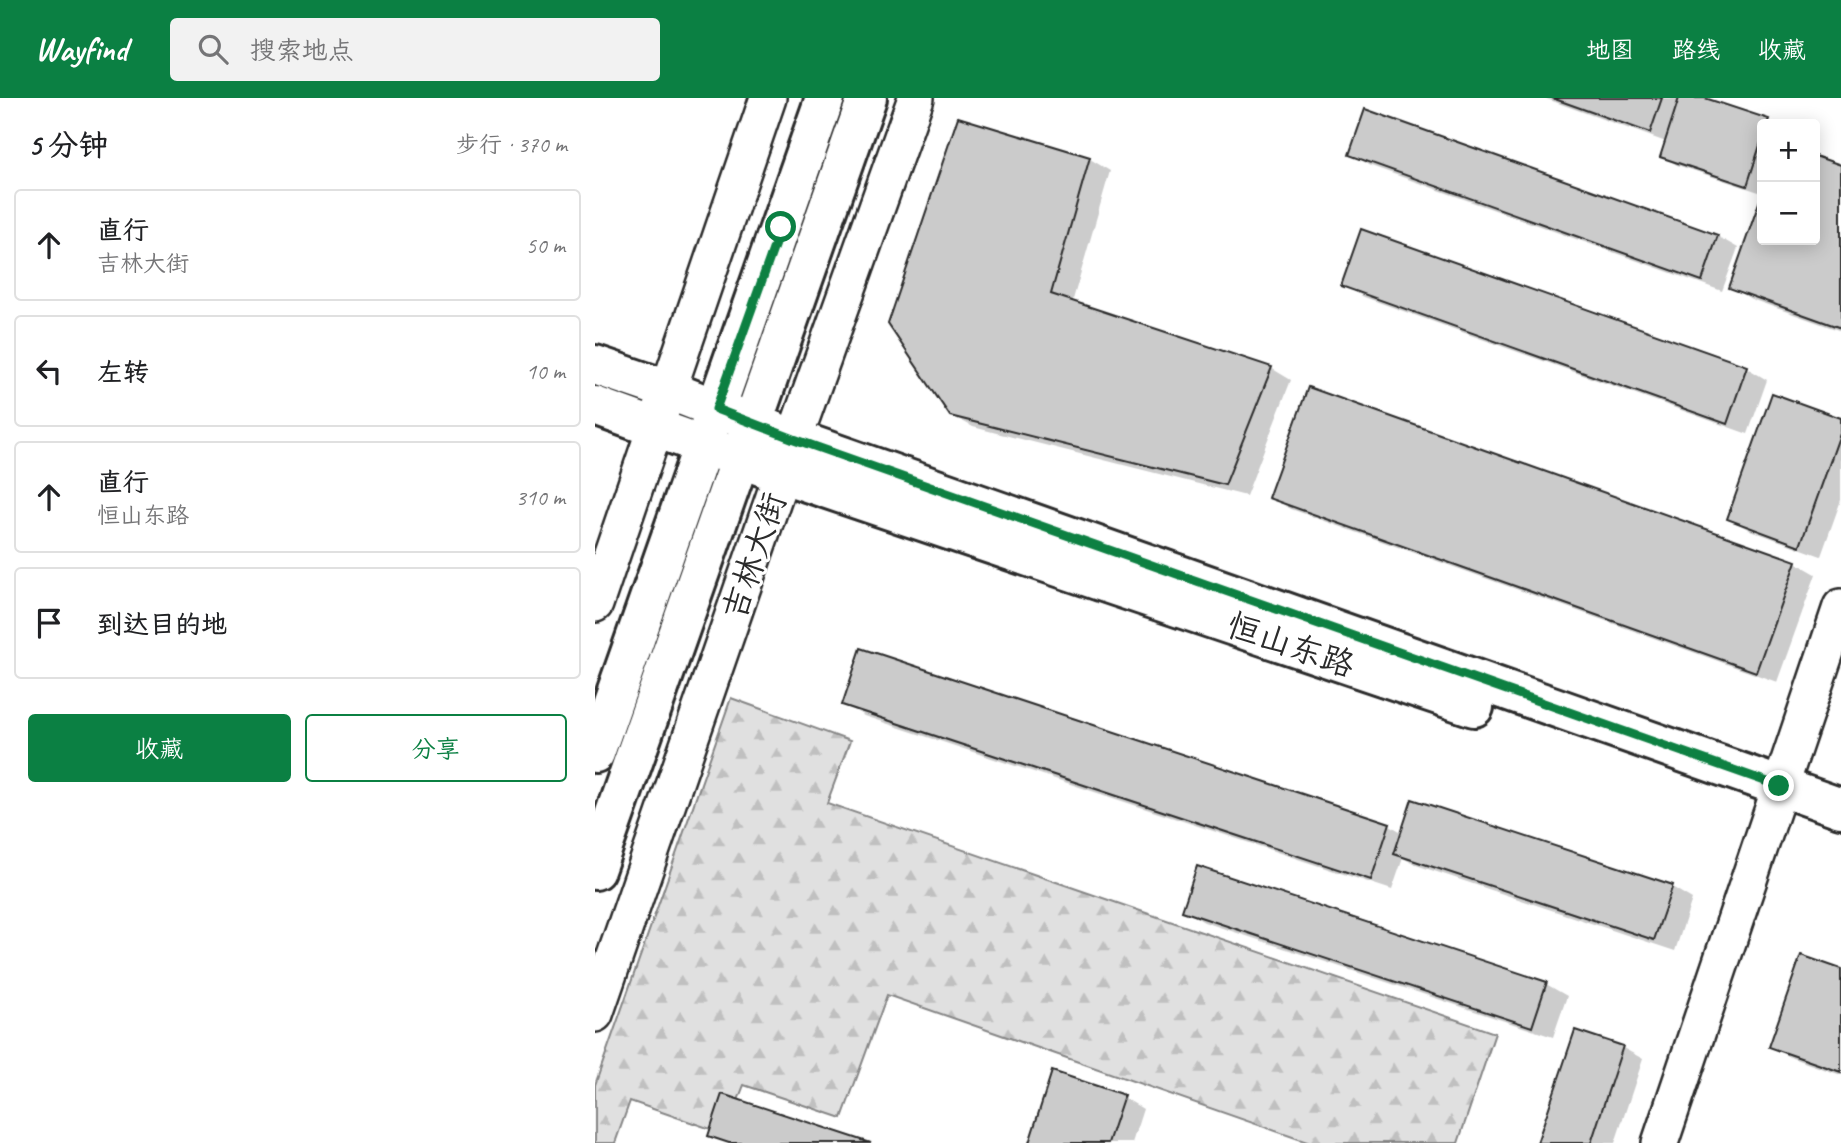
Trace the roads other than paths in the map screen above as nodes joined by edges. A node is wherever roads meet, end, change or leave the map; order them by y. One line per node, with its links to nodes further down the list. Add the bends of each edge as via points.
1 (768, 98): 6 (street)
2 (825, 98): 8 (main road)
3 (867, 98): 9 (main road, 吉林大街)
4 (916, 98): 12 (street, 吉林大街)
5 (595, 365): 6 (main road, 恒山东路)
6 (668, 390): 8 (main road, 恒山东路); 10 (street)
7 (595, 406): 10 (main road, 恒山东路)
8 (716, 409): 9 (main road, 恒山东路); 11 (main road)
9 (753, 423): 12 (main road, 恒山东路); 13 (main road, 吉林大街)
10 (656, 428): 11 (main road, 恒山东路); 14 (street)
11 (704, 445): 13 (main road, 恒山东路); 16 (main road)
12 (789, 456): 13 (main road, 恒山东路); 17 (main road, 恒山东路); 21 (street, 吉林大街)
13 (741, 458): 20 (main road, 吉林大街)
14 (595, 604)
15 (1841, 607): 17 (street)
16 (595, 753)
17 (1776, 797): 18 (main road, 恒山东路); 19 (main road, 恒山东路); 22 (street)
18 (1841, 808)
19 (1841, 831)
20 (595, 870)
21 (595, 1014)
22 (1660, 1143)

